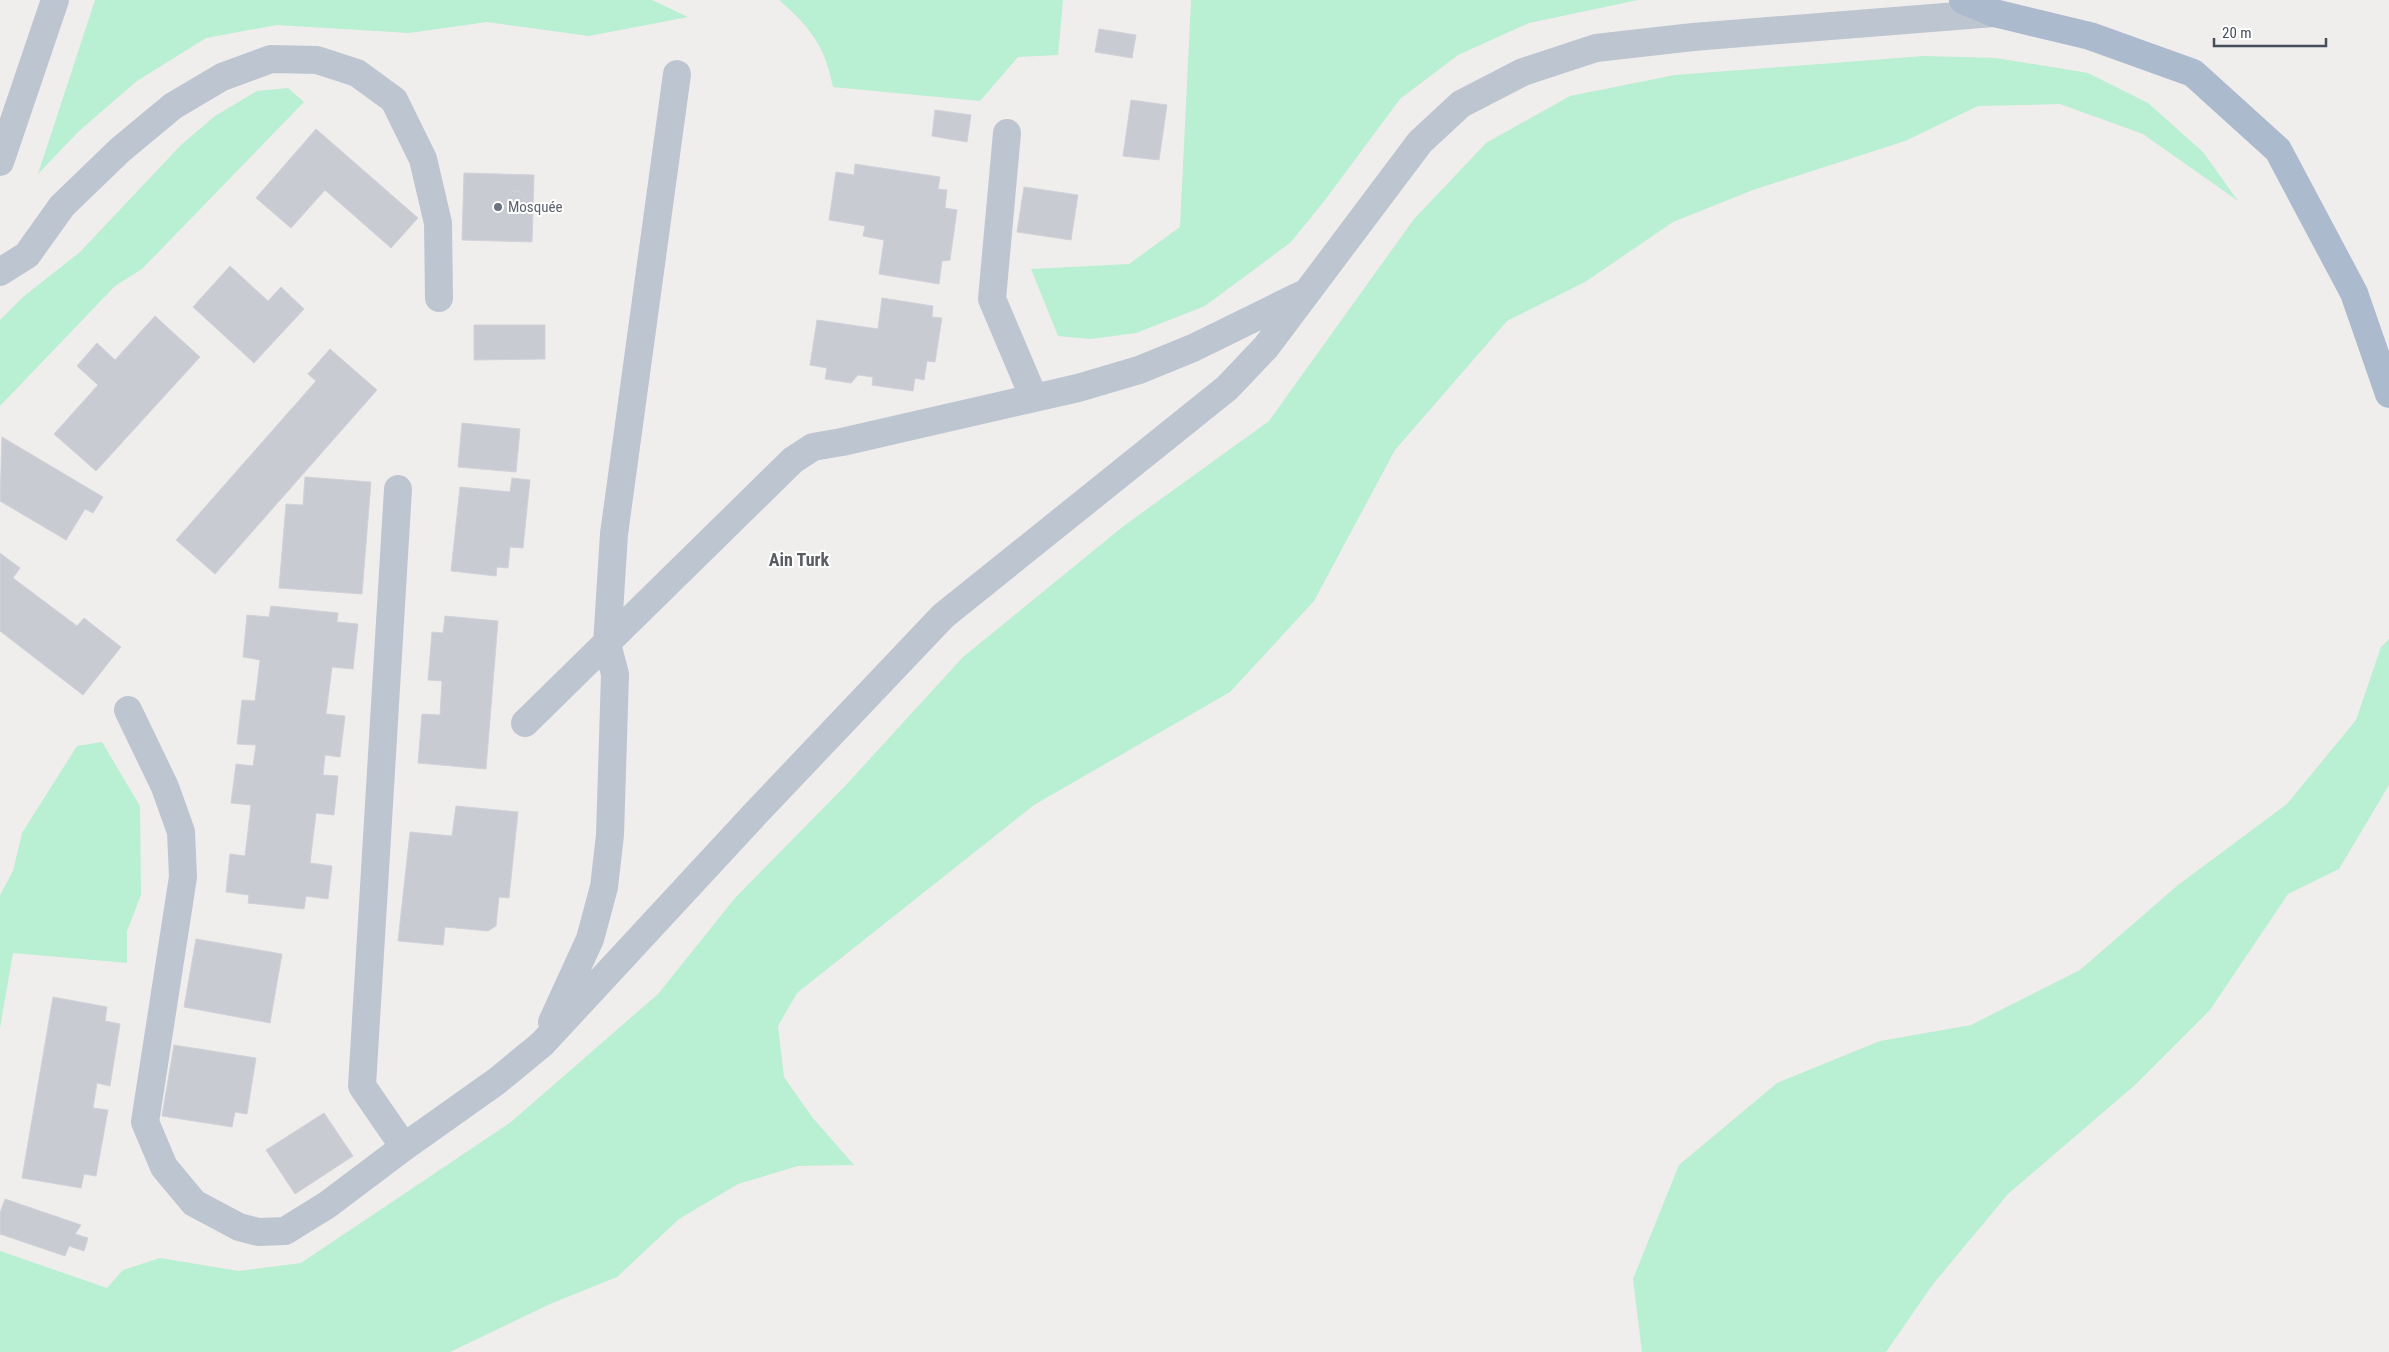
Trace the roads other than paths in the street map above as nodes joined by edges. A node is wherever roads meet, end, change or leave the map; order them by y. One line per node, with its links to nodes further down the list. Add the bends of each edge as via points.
1 (55, 0): 6 (street)
2 (1963, 0): 3 (main road)
3 (1994, 13): 8 (street, via 1693,36 1596,48 1523,72 1461,104 1420,142); 10 (main road, via 2090,36 2193,73 2278,150 2354,293)
4 (677, 74): 13 (street, via 614,534)
5 (1007, 133): 11 (street, via 992,299)
6 (0, 162)
7 (0, 272): 9 (street, via 26,255 62,206 120,150 173,106 222,77 272,59 316,60 357,73 394,100 423,159 438,223)
8 (1306, 293): 11 (street, via 1193,348 1139,370); 16 (street, via 1266,347 1226,388 943,616)
9 (438, 298)
10 (2389, 394)
11 (1034, 398): 13 (street, via 813,447 793,460)
12 (398, 489): 17 (street, via 362,1086)
13 (607, 644): 15 (street); 16 (street, via 615,674 610,835 604,887 590,939)
14 (128, 710): 17 (street, via 165,787 181,832 183,877 145,1122 164,1167 194,1203 239,1227 258,1232 285,1232)
15 (525, 723)
16 (542, 1044): 17 (street, via 497,1081)
17 (404, 1147)

